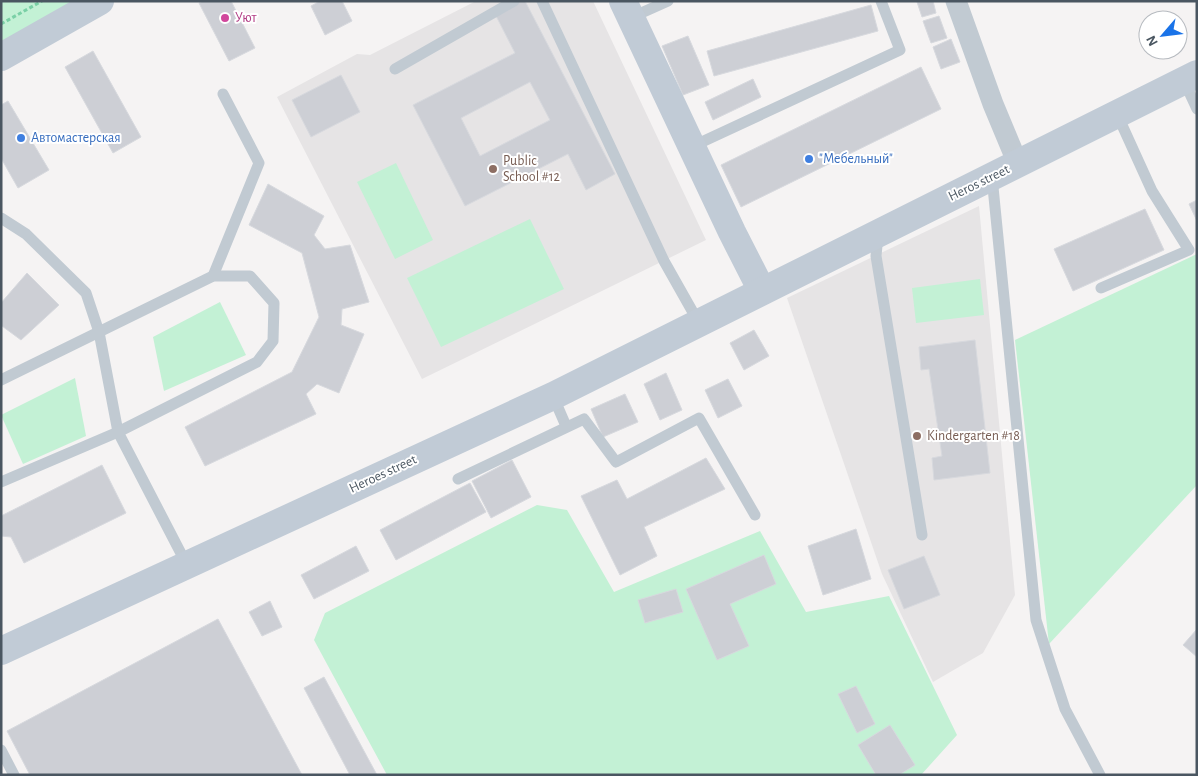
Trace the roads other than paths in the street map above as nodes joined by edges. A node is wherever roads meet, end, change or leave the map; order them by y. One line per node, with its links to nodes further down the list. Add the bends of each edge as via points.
1 (100, 1): 8 (street)
2 (514, 1): 9 (lane)
3 (542, 1): 22 (lane, via 664,261)
4 (668, 1): 7 (lane)
5 (881, 1): 14 (lane, via 900,50)
6 (956, 1): 15 (street, via 992,104)
7 (627, 9): 14 (street)
8 (1, 57)
9 (395, 69)
10 (1190, 78): 12 (lane); 13 (street, Heros street)
11 (223, 94): 19 (lane, via 259,163)
12 (1197, 109)
13 (1117, 114): 15 (street, Heros street); 20 (lane, via 1152,191 1189,250)
14 (692, 147): 21 (street)
15 (1018, 164): 16 (street, Heros street)
16 (992, 177): 18 (street, Heros street); 36 (lane, via 1036,620 1065,709)
17 (1, 218): 23 (lane, via 26,234 86,293)
18 (878, 233): 21 (street, Heros street); 31 (lane, via 876,256)
19 (213, 276): 23 (lane); 27 (lane, via 250,276 274,303 273,341 256,362)
20 (1101, 288)
21 (762, 291): 22 (street, Heroes street)
22 (699, 323): 25 (street, Heroes street)
23 (99, 332): 24 (lane); 27 (lane)
24 (1, 380)
25 (553, 396): 26 (lane); 32 (street, Heroes street)
26 (566, 426): 28 (lane); 30 (lane, via 584,419 616,462 699,418)
27 (118, 432): 29 (lane); 32 (lane)
28 (458, 480)
29 (1, 482)
30 (755, 515)
31 (922, 535)
32 (187, 565): 33 (street, Heroes street)
33 (1, 651)
34 (1, 750): 35 (lane)
35 (14, 775)
36 (1100, 775)

